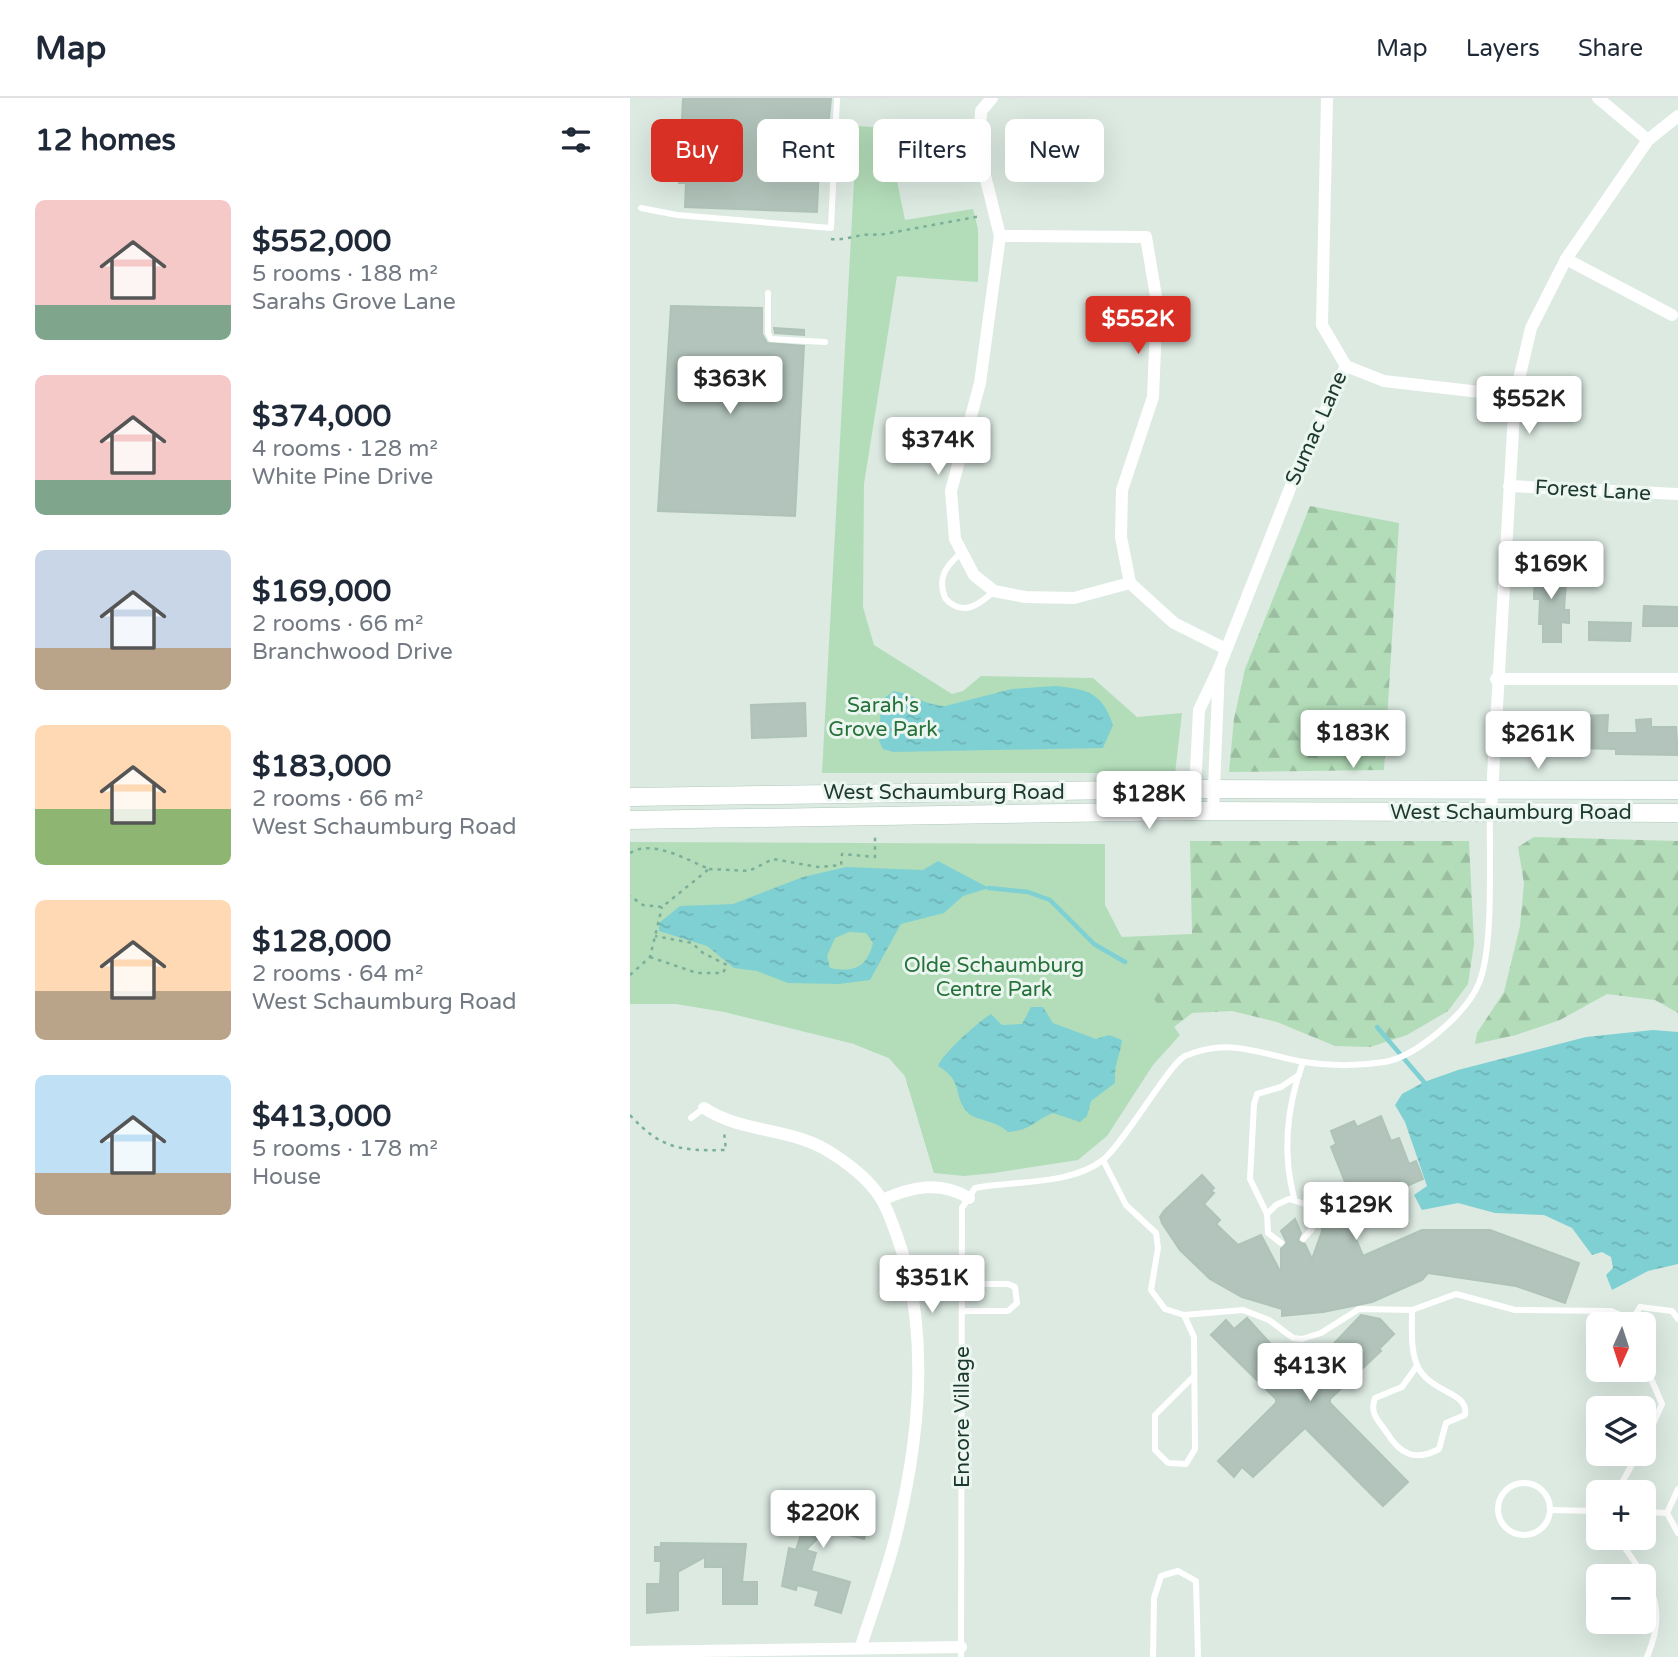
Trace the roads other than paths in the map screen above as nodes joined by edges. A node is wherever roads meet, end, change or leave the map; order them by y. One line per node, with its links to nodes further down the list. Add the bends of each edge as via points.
1 (837, 98): 7 (lane, via 831,228)
2 (992, 98): 8 (street, via 981,111 979,151)
3 (1327, 98): 13 (street, Sumac Lane, via 1322,325)
4 (1598, 98): 6 (street)
5 (1678, 116): 6 (street)
6 (1648, 140): 9 (street)
7 (641, 208)
8 (1000, 236): 17 (street, via 980,383 951,491 955,540); 18 (street, via 1146,237 1157,302 1153,397 1122,490 1121,537)
9 (1566, 259): 11 (street); 14 (street, via 1531,328)
10 (768, 293): 12 (lane, via 771,339)
11 (1672, 315)
12 (825, 342)
13 (1346, 366): 14 (street, via 1384,381); 20 (street, Sumac Lane, via 1298,468)
14 (1515, 396): 15 (street)
15 (1509, 486): 16 (street, Forest Lane); 22 (street)
16 (1678, 494)
17 (962, 552): 19 (street, via 974,575); 19 (lane, via 943,572 944,598 961,609 972,608)
18 (1129, 583): 19 (street, via 1074,598); 20 (street, via 1174,623)
19 (994, 591)
20 (1226, 649): 21 (street, Sumac Lane)
21 (1219, 668): 24 (street, Sumac Lane, via 1199,710); 25 (street, Sumac Lane)
22 (1496, 679): 23 (street); 26 (street)
23 (1678, 679)
24 (1193, 789): 25 (main road, West Schaumburg Road); 28 (main road, West Schaumburg Road); 30 (street, Sumac Lane)
25 (1213, 789): 26 (main road, West Schaumburg Road); 29 (street, Sumac Lane)
26 (1492, 790): 27 (main road, West Schaumburg Road); 31 (street)
27 (1678, 790)
28 (630, 797)
29 (1213, 810): 30 (main road, West Schaumburg Road); 31 (main road, West Schaumburg Road)
30 (1194, 811): 33 (main road, West Schaumburg Road)
31 (1490, 811): 32 (main road, West Schaumburg Road); 34 (lane, via 1487,935 1480,982 1458,1016 1416,1048 1386,1062)
32 (1678, 813)
33 (630, 820)
34 (1303, 1062): 35 (lane); 38 (lane, via 1219,1045 1182,1057)
35 (1299, 1074): 40 (lane, via 1288,1121); 42 (lane, via 1281,1087 1257,1094 1254,1104 1250,1179)
36 (704, 1108): 37 (lane); 41 (street, via 722,1119 807,1140 832,1152)
37 (691, 1118)
38 (1103, 1160): 39 (lane, via 1069,1177 975,1188); 50 (lane, via 1126,1205 1156,1233 1151,1290 1165,1309)
39 (969, 1198): 41 (street, via 938,1186 901,1191); 45 (lane, Encore Village, via 962,1208)
40 (1294, 1198): 42 (lane); 43 (lane, via 1312,1215 1312,1229)
41 (882, 1200): 63 (street, via 909,1274 918,1389 896,1534)
42 (1267, 1214): 44 (lane, via 1268,1233)
43 (1303, 1238)
44 (1281, 1243)
45 (962, 1284): 47 (lane, Encore Village); 47 (lane, via 1009,1284 1015,1287 1017,1303 1008,1311)
46 (1412, 1310): 48 (lane, via 1456,1294 1515,1310); 50 (lane, via 1359,1309 1321,1333 1302,1339 1243,1310); 52 (lane)
47 (962, 1311): 65 (lane, Encore Village)
48 (1613, 1312)
49 (1637, 1312): 51 (lane, via 1640,1307 1672,1311)
50 (1184, 1315): 53 (lane, via 1194,1337)
51 (1678, 1319)
52 (1417, 1366): 52 (lane, via 1436,1388 1463,1399 1467,1406 1465,1415 1446,1423 1439,1449 1424,1455 1403,1454 1396,1448 1375,1419 1372,1405 1376,1398 1402,1387)
53 (1193, 1377): 53 (lane, via 1195,1449 1186,1464 1168,1463 1155,1450 1155,1415)
54 (1652, 1382): 55 (lane, via 1662,1404)
55 (1656, 1417)
56 (1678, 1489): 60 (lane)
57 (1550, 1510): 57 (lane, via 1546,1494 1524,1483 1509,1487 1497,1509 1510,1532 1528,1535 1544,1527); 58 (lane)
58 (1586, 1511)
59 (1656, 1513): 60 (lane)
60 (1667, 1513): 61 (lane)
61 (1678, 1532)
62 (1625, 1550): 68 (lane, via 1657,1603 1655,1638)
63 (862, 1646): 64 (street); 65 (street)
64 (630, 1652)
65 (961, 1652)
66 (1153, 1657): 67 (lane, via 1154,1598 1161,1576 1178,1571 1196,1581)
67 (1198, 1657)
68 (1647, 1657)

